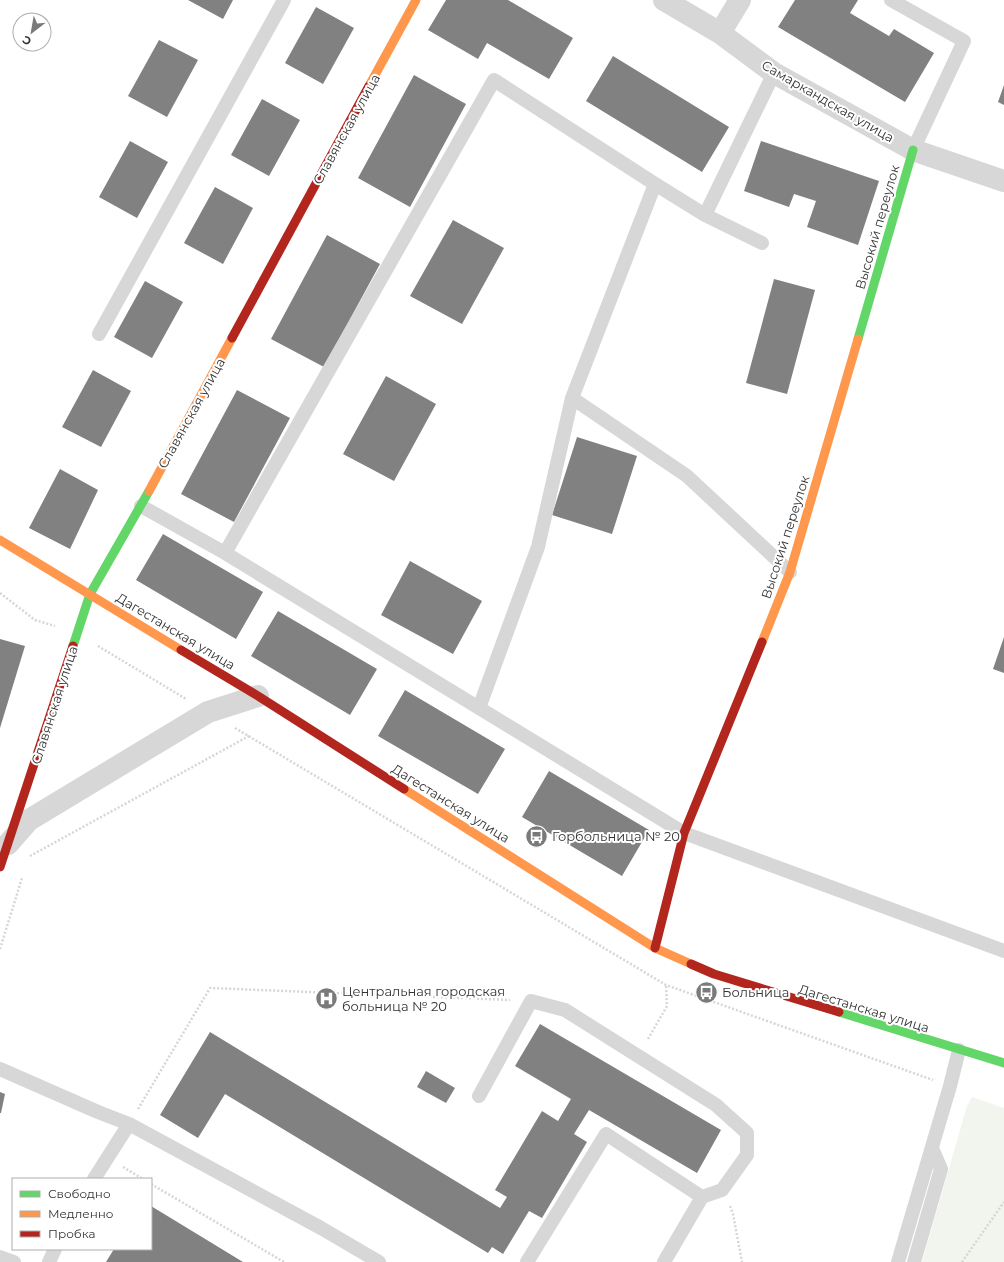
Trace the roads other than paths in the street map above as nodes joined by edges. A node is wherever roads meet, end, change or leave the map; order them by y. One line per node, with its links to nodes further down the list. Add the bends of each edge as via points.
1 (284, 0): 13 (lane)
2 (416, 0): 15 (street, Славянская улица)
3 (664, 0): 6 (street, Самаркандская улица)
4 (740, 0): 6 (street)
5 (891, 0): 8 (lane, via 964,41)
6 (720, 33): 7 (street, Самаркандская улица)
7 (774, 73): 8 (street, Самаркандская улица); 11 (lane)
8 (913, 150): 9 (street, Самаркандская улица); 18 (street, Высокий переулок)
9 (1004, 181)
10 (655, 184): 11 (lane); 14 (lane); 17 (lane, via 494,80)
11 (705, 215): 12 (lane)
12 (762, 243)
13 (99, 334)
14 (572, 398): 18 (lane, via 687,476); 21 (lane, via 538,546)
15 (141, 506): 17 (lane); 19 (street, Славянская улица)
16 (0, 540): 19 (street, Дагестанская улица)
17 (225, 554): 21 (lane)
18 (790, 572): 22 (street, Высокий переулок)
19 (90, 594): 20 (street, Дагестанская улица); 23 (street, Славянская улица)
20 (258, 696): 23 (street, Славянская улица, via 208,712 29,820); 25 (street, Дагестанская улица)
21 (479, 708): 22 (lane)
22 (684, 833): 25 (street, Высокий переулок); 26 (lane)
23 (8, 844): 24 (street, Славянская улица)
24 (0, 867)
25 (655, 948): 27 (street, Дагестанская улица, via 714,974)
26 (1004, 951)
27 (959, 1050): 28 (street, Дагестанская улица); 32 (lane)
28 (1004, 1063)
29 (0, 1069): 31 (lane)
30 (479, 1096): 34 (lane, via 531,1001 565,1010 716,1105 747,1133 747,1155 722,1190)
31 (129, 1124): 33 (lane); 39 (lane)
32 (932, 1148): 42 (lane); 43 (lane, via 941,1169)
33 (95, 1178)
34 (702, 1197): 40 (lane, via 606,1134); 41 (lane)
35 (55, 1250): 38 (lane)
36 (0, 1257): 37 (lane)
37 (14, 1262)
38 (49, 1262)
39 (379, 1262)
40 (527, 1262)
41 (664, 1262)
42 (898, 1262)
43 (914, 1262)

